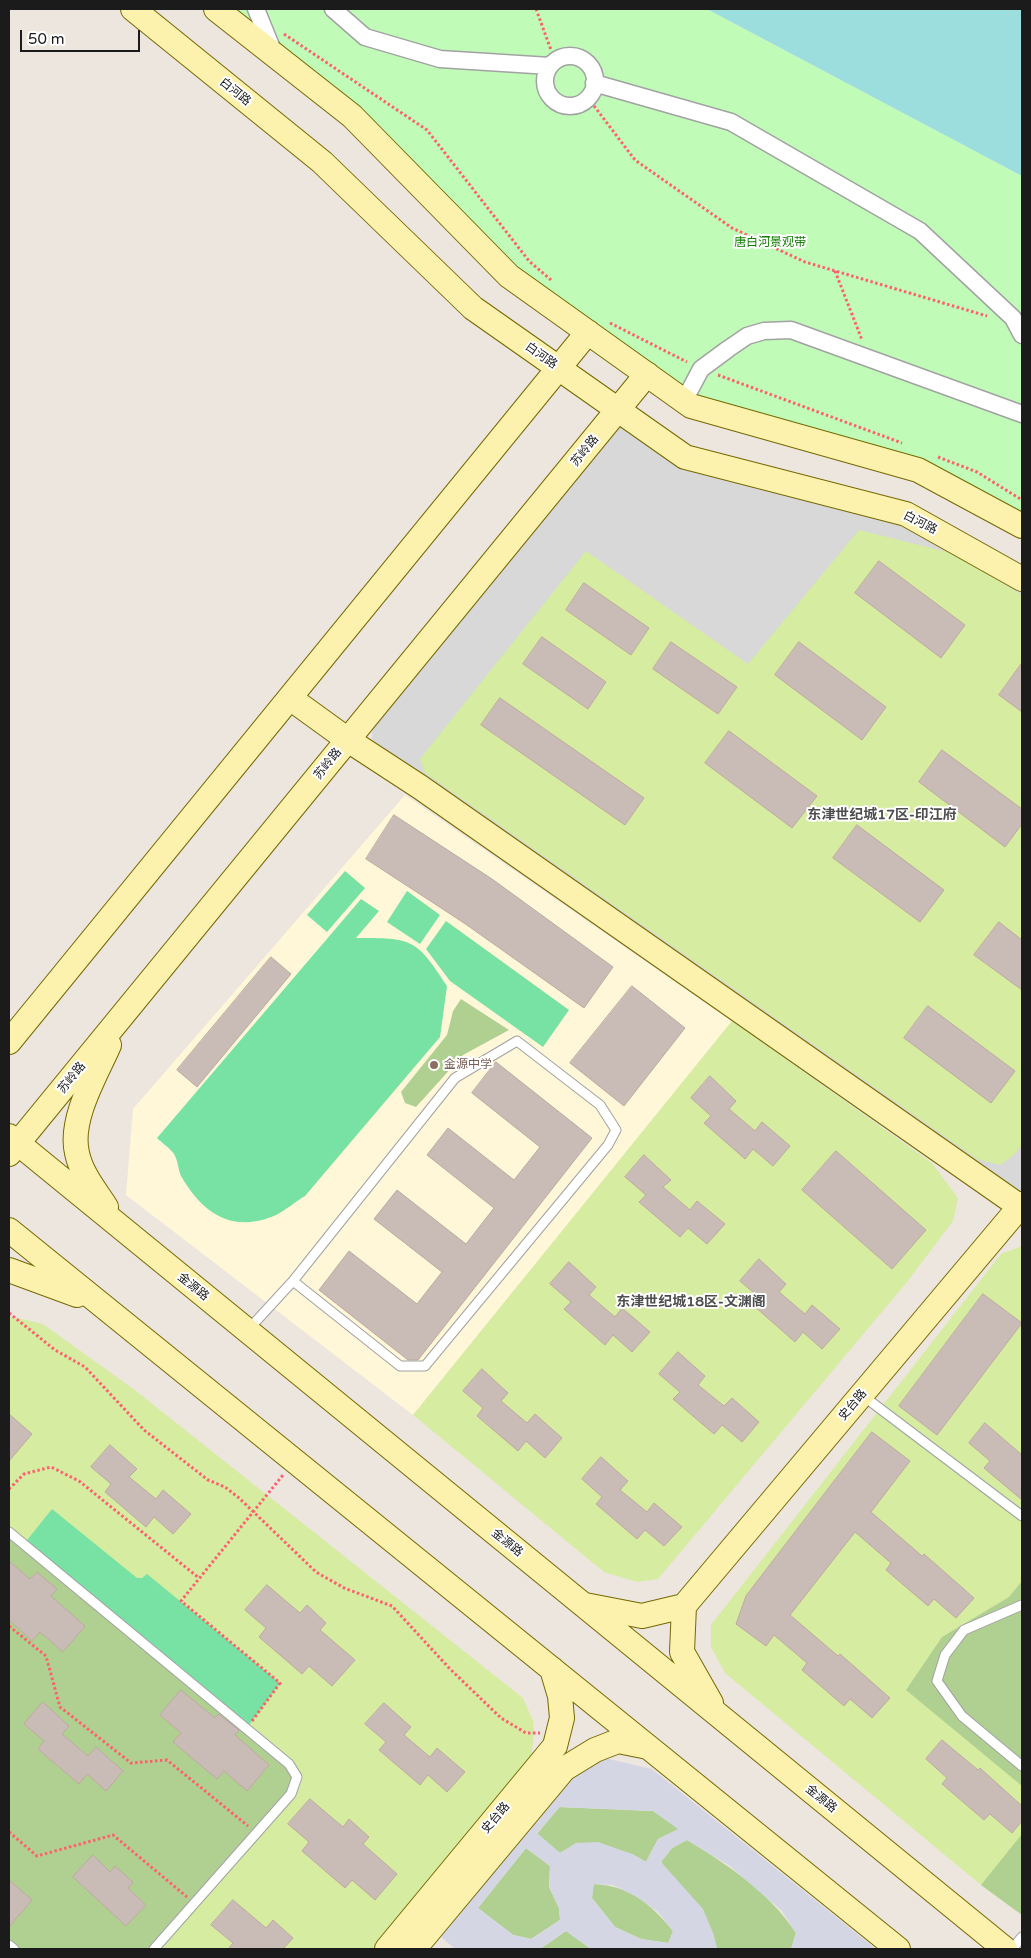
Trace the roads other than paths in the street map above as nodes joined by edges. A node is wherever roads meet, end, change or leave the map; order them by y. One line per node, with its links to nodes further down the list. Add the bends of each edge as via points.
1 (133, 9): 10 (main road, 白河路, via 322,162 473,308)
2 (216, 9): 5 (main road)
3 (256, 9): 5 (street)
4 (343, 12): 6 (street, via 364,37 440,59)
5 (279, 44): 8 (main road, via 509,276)
6 (552, 63): 7 (street, via 562,56 579,57 591,67); 7 (street, via 545,81 550,97 557,102 573,106)
7 (591, 90): 9 (street, via 731,122 920,231 1013,318)
8 (596, 325): 10 (main road); 11 (main road)
9 (1022, 335)
10 (558, 368): 13 (main road, 白河路); 17 (main road)
11 (647, 374): 12 (main road); 13 (main road, 苏岭路)
12 (684, 401): 14 (street, via 701,369 747,336 764,331 791,330); 15 (main road, via 691,406 918,470)
13 (618, 410): 16 (main road, 白河路, via 686,457 906,514); 18 (main road, 苏岭路)
14 (1022, 414)
15 (1022, 526)
16 (1022, 579)
17 (290, 698): 18 (main road); 19 (main road)
18 (348, 740): 21 (main road, 苏岭路); 24 (main road)
19 (64, 975): 20 (main road); 22 (main road)
20 (9, 1014)
21 (119, 1020): 23 (main road, 苏岭路); 26 (main road, via 76,1121 76,1152 86,1176)
22 (9, 1042)
23 (12, 1144): 26 (main road, 金源路)
24 (1022, 1206): 31 (main road, 史台路)
25 (9, 1230): 29 (main road)
26 (133, 1238): 30 (main road, 金源路)
27 (9, 1270): 29 (main road)
28 (293, 1282): 28 (lane, via 455,1078 517,1041 600,1105 616,1130 608,1145 426,1366 400,1366); 30 (lane)
29 (100, 1304): 37 (main road)
30 (247, 1331): 34 (main road, 金源路)
31 (862, 1394): 32 (lane); 36 (main road, 史台路)
32 (1022, 1516)
33 (9, 1532): 44 (lane, via 289,1764 297,1777 291,1794)
34 (582, 1605): 36 (main road, via 642,1616); 38 (main road, 金源路)
35 (1022, 1605): 40 (lane, via 964,1630 945,1655 937,1680 962,1716)
36 (684, 1606): 38 (main road, via 682,1652)
37 (552, 1670): 39 (main road); 45 (main road, 史台路, via 560,1696 562,1718 555,1746)
38 (718, 1716): 48 (main road, 金源路)
39 (648, 1747): 46 (main road, 史台路, via 618,1741 595,1750 564,1770); 47 (main road)
40 (1022, 1766)
41 (1022, 1937): 49 (lane)
42 (9, 1945): 43 (lane)
43 (14, 1949)
44 (154, 1949)
45 (386, 1949)
46 (414, 1949)
47 (898, 1949)
48 (1006, 1949)
49 (1012, 1949)

